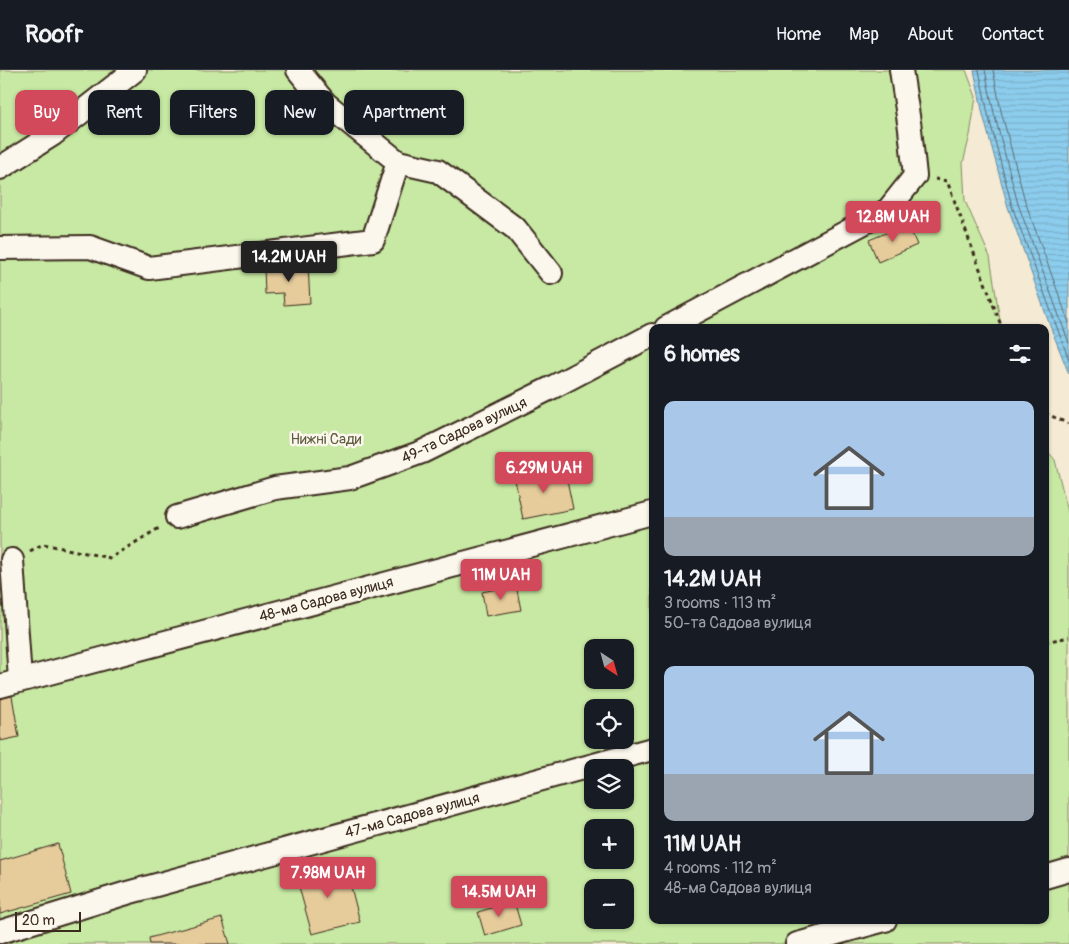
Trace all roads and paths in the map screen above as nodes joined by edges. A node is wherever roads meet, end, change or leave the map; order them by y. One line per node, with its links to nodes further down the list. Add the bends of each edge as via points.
1 (135, 70): 5 (street, via 52,135)
2 (298, 70): 4 (street, via 325,103)
3 (901, 70): 6 (street)
4 (398, 162): 7 (street, via 373,240 149,268 90,247); 8 (street, via 438,171 516,229)
5 (0, 168)
6 (915, 176): 9 (street, via 888,210); 10 (path, via 947,182)
7 (0, 248)
8 (551, 273)
9 (674, 324)
10 (1000, 324)
11 (649, 336): 15 (street, 49-та Садова вулиця, via 422,452 350,478 276,488)
12 (1049, 415): 13 (path)
13 (1069, 424)
14 (649, 514): 19 (street, 48-ма Садова вулиця)
15 (177, 517): 16 (path, via 110,558 43,544)
16 (12, 560): 19 (street)
17 (1069, 637): 18 (path)
18 (1049, 641)
19 (10, 683)
20 (649, 750): 24 (street, 47-ма Садова вулиця)
21 (1069, 870): 22 (street)
22 (1049, 876)
23 (871, 924): 25 (street)
24 (0, 932)
25 (797, 944)

